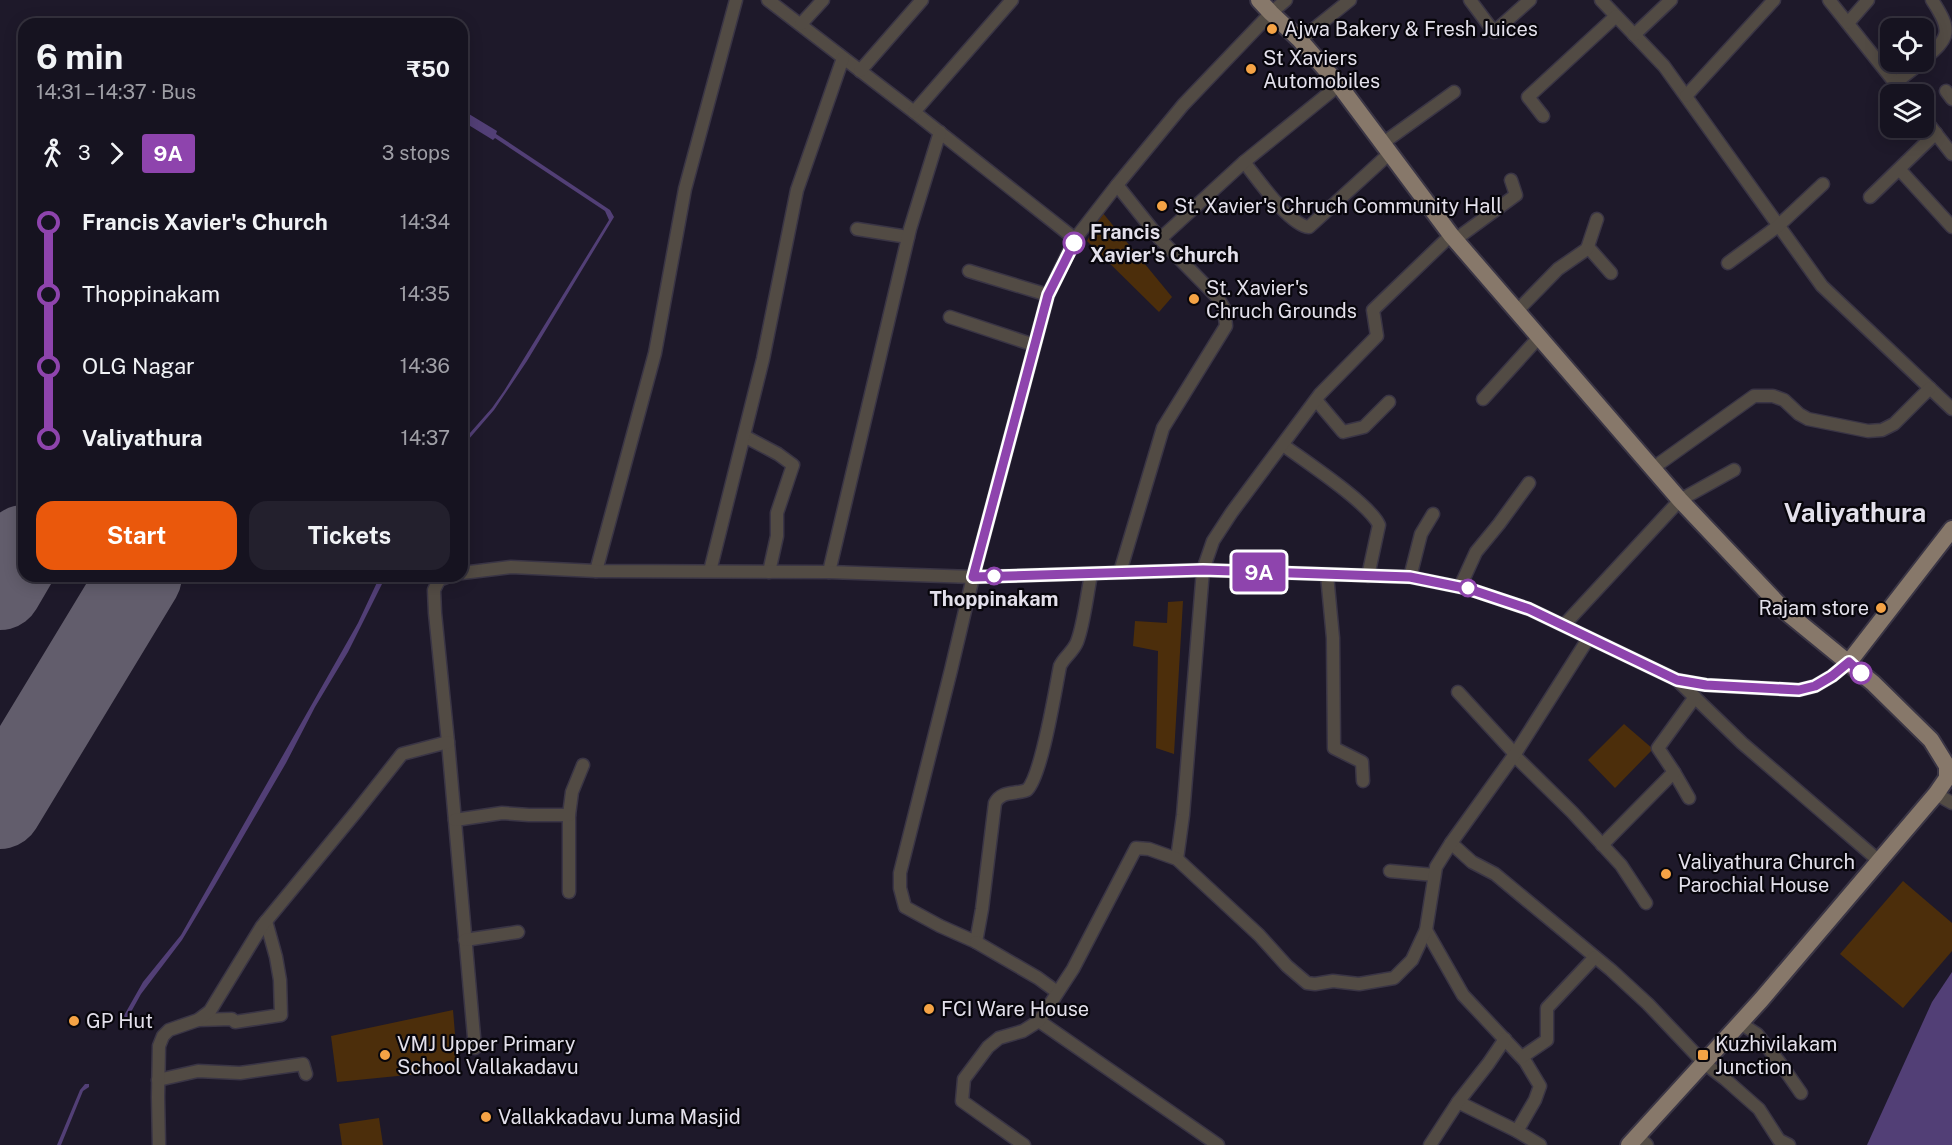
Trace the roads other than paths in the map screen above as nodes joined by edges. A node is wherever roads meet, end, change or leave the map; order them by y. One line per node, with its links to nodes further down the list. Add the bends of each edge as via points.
1 (736, 0): 75 (street, via 685,189 655,353)
2 (768, 0): 20 (street)
3 (823, 0): 20 (street)
4 (922, 0): 25 (street)
5 (1012, 0): 31 (street)
6 (1260, 0): 17 (main road)
7 (1286, 0): 17 (street)
8 (1350, 0): 22 (street)
9 (1470, 0): 10 (street, via 1494,32)
10 (1530, 0)
11 (1601, 0): 18 (street)
12 (1671, 0): 21 (street)
13 (1774, 0): 30 (street)
14 (1829, 0): 19 (street)
15 (1868, 0): 19 (street)
16 (1932, 0): 23 (street, via 1944,15 1948,33 1944,44)
17 (1270, 13): 22 (main road); 42 (street, via 1183,105)
18 (1616, 16): 21 (street); 32 (street, via 1528,97)
19 (1848, 23): 27 (street)
20 (801, 24): 24 (street)
21 (1635, 35): 30 (street)
22 (1300, 40): 28 (main road)
23 (1934, 52)
24 (843, 58): 25 (street); 66 (street, via 797,190)
25 (860, 71): 31 (street)
26 (1909, 72): 27 (street)
27 (1895, 84)
28 (1339, 85): 36 (main road); 38 (street)
29 (1454, 92): 36 (street)
30 (1686, 96): 45 (street)
31 (914, 112): 34 (street)
32 (1544, 116)
33 (1934, 131): 35 (street)
34 (940, 132): 48 (street); 51 (street)
35 (1936, 134): 37 (street); 39 (street)
36 (1387, 148): 38 (street, via 1309,226 1288,214); 49 (main road)
37 (1952, 154)
38 (1244, 162): 50 (street)
39 (1900, 170): 43 (street); 46 (street)
40 (1511, 180): 49 (street, via 1516,195)
41 (1823, 184): 45 (street)
42 (1118, 185): 50 (street); 51 (street)
43 (1870, 197)
44 (1597, 219): 52 (street)
45 (1778, 226): 53 (street); 61 (street, via 1822,286)
46 (1952, 227)
47 (857, 229): 48 (street)
48 (908, 237): 79 (street)
49 (1454, 237): 57 (main road); 63 (street, via 1373,310 1377,336)
50 (1160, 238): 80 (street, via 1218,298 1224,308 1226,326 1163,428)
51 (1075, 240): 56 (street)
52 (1588, 246): 55 (street); 57 (street, via 1558,269)
53 (1728, 263)
54 (969, 271): 56 (street)
55 (1611, 273)
56 (1048, 295): 60 (street)
57 (1518, 310): 59 (main road)
58 (950, 316): 60 (street)
59 (1540, 336): 62 (street); 68 (main road)
60 (1034, 345): 84 (street)
61 (1930, 388): 65 (street); 68 (street, via 1894,424 1868,431 1808,419 1784,400 1754,396)
62 (1483, 399)
63 (1316, 400): 64 (street, via 1343,432 1364,427); 67 (street)
64 (1389, 402)
65 (1952, 410)
66 (744, 436): 76 (street); 78 (street, via 793,465 777,513 777,536)
67 (1283, 445): 74 (street, via 1213,541); 83 (street, via 1376,519 1379,525)
68 (1653, 468): 71 (main road)
69 (1734, 470): 71 (street)
70 (1529, 483): 87 (street, via 1476,552)
71 (1680, 500): 88 (street); 90 (main road, via 1785,611)
72 (1433, 514): 85 (street, via 1421,534)
73 (1952, 528): 90 (main road)
74 (1203, 570): 80 (street); 82 (street); 106 (street)
75 (597, 571): 76 (street); 77 (street, via 511,567)
76 (710, 571): 78 (street)
77 (468, 572)
78 (769, 572): 79 (street)
79 (829, 572): 84 (street)
80 (1120, 572): 81 (street)
81 (1091, 574): 84 (street); 116 (street, via 1078,638 1060,666 1034,780 1027,790 1002,794 995,803)
82 (1327, 575): 83 (street); 98 (street, via 1333,638 1334,747 1362,762)
83 (1368, 576): 85 (street)
84 (973, 577): 116 (street, via 900,873 900,888 905,907)
85 (1410, 577): 87 (street)
86 (438, 582): 94 (street, via 434,590 435,613)
87 (1460, 587): 88 (street, via 1529,609)
88 (1564, 625): 89 (street)
89 (1588, 639): 91 (street); 95 (street)
90 (1849, 662): 91 (street, via 1815,686 1799,690); 99 (main road, via 1931,740 1947,766 1947,778)
91 (1677, 680): 93 (street)
92 (1458, 692): 95 (street)
93 (1695, 697): 97 (street, via 1659,748); 107 (street)
94 (448, 742): 103 (street); 112 (street, via 402,754)
95 (1515, 755): 104 (street); 105 (street)
96 (583, 765): 102 (street, via 572,792)
97 (1674, 772): 100 (street); 105 (street)
98 (1363, 781)
99 (1936, 794): 101 (street); 107 (main road)
100 (1689, 798)
101 (1952, 803)
102 (569, 815): 103 (street, via 502,813); 110 (street)
103 (455, 820): 115 (street)
104 (1451, 843): 109 (street); 117 (street, via 1472,862 1495,874)
105 (1602, 845): 111 (street, via 1621,865)
106 (1177, 859): 113 (street, via 1307,983 1359,984 1394,978 1412,960); 118 (street, via 1136,848)
107 (1878, 860): 121 (main road)
108 (1390, 871): 109 (street)
109 (1434, 875): 113 (street)
110 (569, 892)
111 (1646, 903)
112 (266, 921): 119 (street, via 210,1011); 119 (street, via 280,980 281,1015 235,1022)
113 (1426, 930): 122 (street, via 1463,995)
114 (518, 932): 115 (street)
115 (465, 940): 123 (street)
116 (976, 942): 118 (street)
117 (1595, 957): 124 (street, via 1547,1008 1547,1040); 125 (street, via 1648,1004)
118 (1057, 992): 120 (street)
119 (198, 1020): 127 (street, via 163,1036)
120 (1040, 1021): 133 (street, via 999,1038 964,1079 962,1101); 134 (street)
121 (1740, 1023): 125 (main road); 128 (street, via 1757,1034)
122 (1505, 1039): 124 (street); 129 (street)
123 (475, 1048)
124 (1521, 1057): 130 (street, via 1540,1086)
125 (1704, 1063): 131 (main road); 137 (street, via 1759,1110 1779,1140)
126 (306, 1074): 127 (street, via 303,1064 240,1073 198,1071)
127 (158, 1080): 132 (street)
128 (1801, 1093)
129 (1458, 1102): 130 (street); 135 (street)
130 (1517, 1131): 136 (street)
131 (1638, 1142)
132 (159, 1145)
133 (1024, 1145)
134 (1218, 1145)
135 (1430, 1145)
136 (1540, 1145)
137 (1789, 1145)

